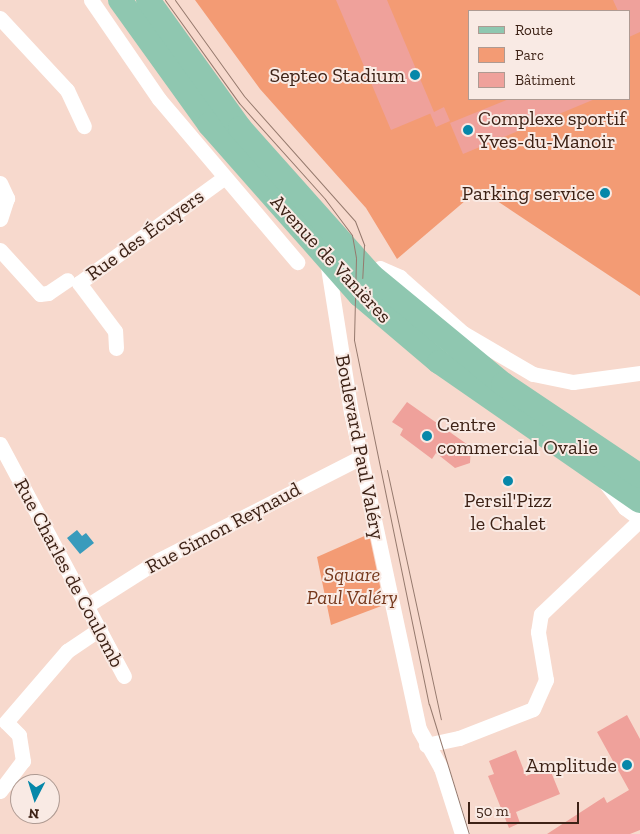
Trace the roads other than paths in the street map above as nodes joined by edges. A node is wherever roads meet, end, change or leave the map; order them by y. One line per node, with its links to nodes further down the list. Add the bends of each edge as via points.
1 (91, 0): 6 (street, via 159,98)
2 (120, 0): 10 (main road, Avenue de Vanières, via 209,124)
3 (148, 0): 12 (main road, Avenue de Vanières, via 240,128)
4 (0, 18): 5 (street, via 67,90)
5 (84, 126)
6 (225, 177): 11 (street); 14 (street, Rue des Écuyers, via 79,283 115,331)
7 (0, 183): 8 (street, via 7,198)
8 (0, 219)
9 (0, 250): 13 (street, via 40,294 48,293)
10 (326, 259): 17 (street, Boulevard Paul Valéry); 18 (main road, Avenue de Vanières, via 360,295 423,350)
11 (297, 262)
12 (376, 272): 15 (street, via 400,277 463,333 533,374 573,382); 19 (main road, Avenue de Vanières, via 503,384)
13 (67, 280)
14 (116, 348)
15 (640, 373)
16 (0, 444): 22 (street, Rue Charles de Coulomb)
17 (361, 457): 22 (street, Rue Simon Reynaud, via 159,560); 25 (street, Boulevard Paul Valéry, via 419,729)
18 (596, 470): 20 (main road, Avenue de Vanières); 21 (street, via 625,508)
19 (640, 476)
20 (640, 501)
21 (640, 520): 25 (street, via 541,614 538,632 546,680 533,709 459,738)
22 (88, 605): 23 (street, Rue Charles de Coulomb)
23 (100, 630): 24 (street, Rue Charles de Coulomb); 26 (street, via 67,651 6,722 19,735 23,762)
24 (124, 676)
25 (426, 745): 27 (street, Boulevard Paul Valéry, via 441,768)
26 (0, 791)
27 (462, 834)

